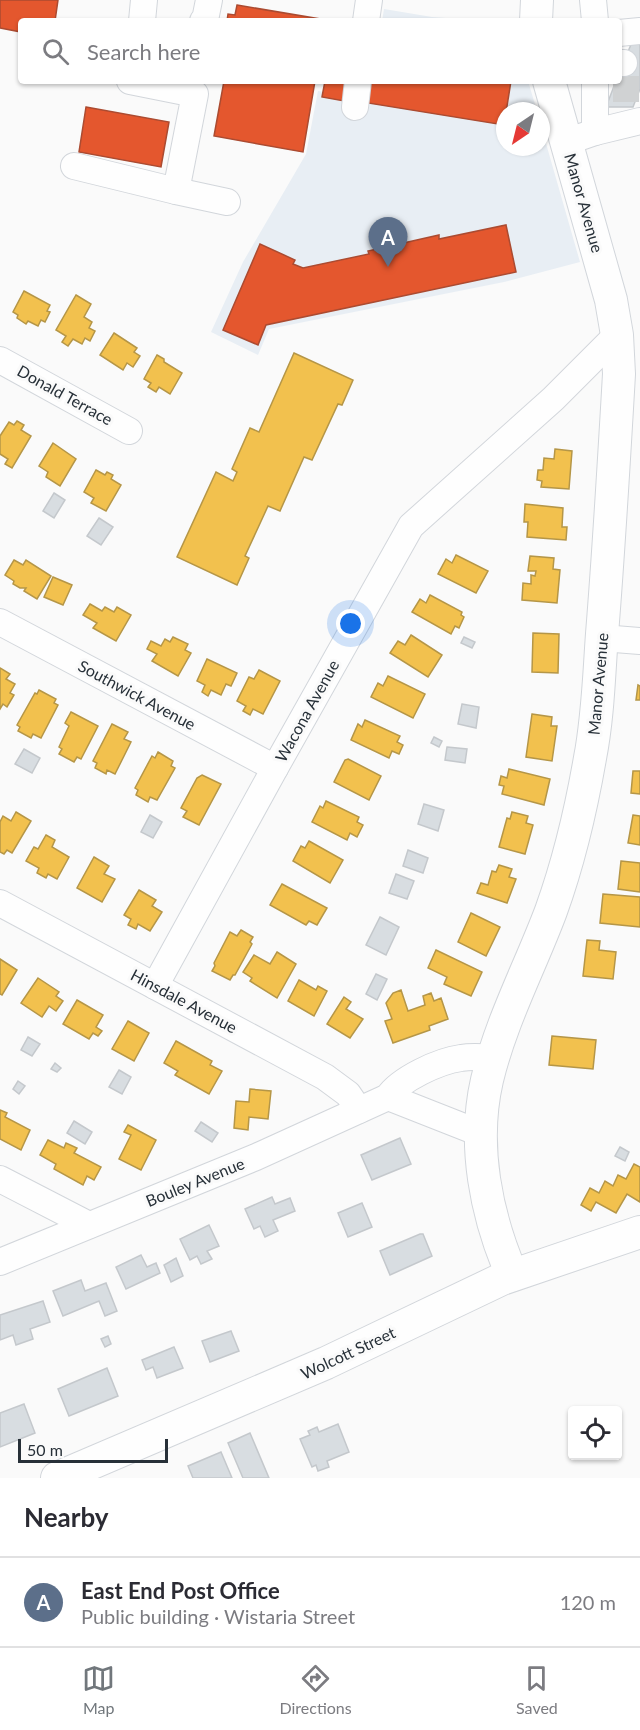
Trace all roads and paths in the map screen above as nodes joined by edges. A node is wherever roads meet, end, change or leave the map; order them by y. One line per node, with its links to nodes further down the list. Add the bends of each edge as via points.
1 (144, 0): 6 (street)
2 (209, 0): 7 (street)
3 (369, 0): 8 (street)
4 (537, 0): 9 (main road)
5 (593, 0): 10 (street)
6 (142, 18)
7 (205, 18)
8 (366, 18)
9 (536, 18)
10 (595, 18)
11 (640, 31): 12 (street)
12 (622, 33)
13 (165, 84): 16 (street)
14 (358, 84): 18 (street)
15 (550, 84): 21 (main road, Manor Avenue)
16 (186, 86): 23 (street)
17 (601, 86): 20 (street)
18 (355, 107)
19 (640, 121): 20 (street)
20 (595, 132): 21 (street)
21 (566, 142): 25 (main road, Manor Avenue, via 600,258)
22 (74, 166): 23 (street)
23 (176, 191): 24 (street)
24 (227, 202)
25 (617, 335): 29 (main road, Manor Avenue, via 619,374); 31 (street, Wacona Avenue, via 553,399 411,526)
26 (0, 360): 27 (street, Donald Terrace)
27 (129, 430)
28 (0, 622): 31 (street, Southwick Avenue)
29 (602, 638): 30 (street); 34 (main road, Manor Avenue, via 594,734 572,846)
30 (640, 641)
31 (275, 768): 33 (street, Wacona Avenue)
32 (0, 903): 33 (street, Hinsdale Avenue)
33 (155, 986): 36 (street, Hinsdale Avenue, via 325,1077 348,1094)
34 (494, 1058): 35 (street, Bouley Avenue, via 451,1060 403,1081); 37 (main road, Manor Avenue, via 484,1098)
35 (388, 1097): 36 (street, Bouley Avenue); 37 (street)
36 (359, 1110): 39 (street, Bouley Avenue, via 246,1162)
37 (482, 1134): 42 (main road, Manor Avenue, via 488,1198)
38 (0, 1179): 39 (street)
39 (89, 1225): 41 (street, Bouley Avenue)
40 (640, 1232): 42 (main road, Wolcott Street)
41 (0, 1262)
42 (512, 1275): 43 (main road, Wolcott Street, via 326,1364)
43 (57, 1478)

